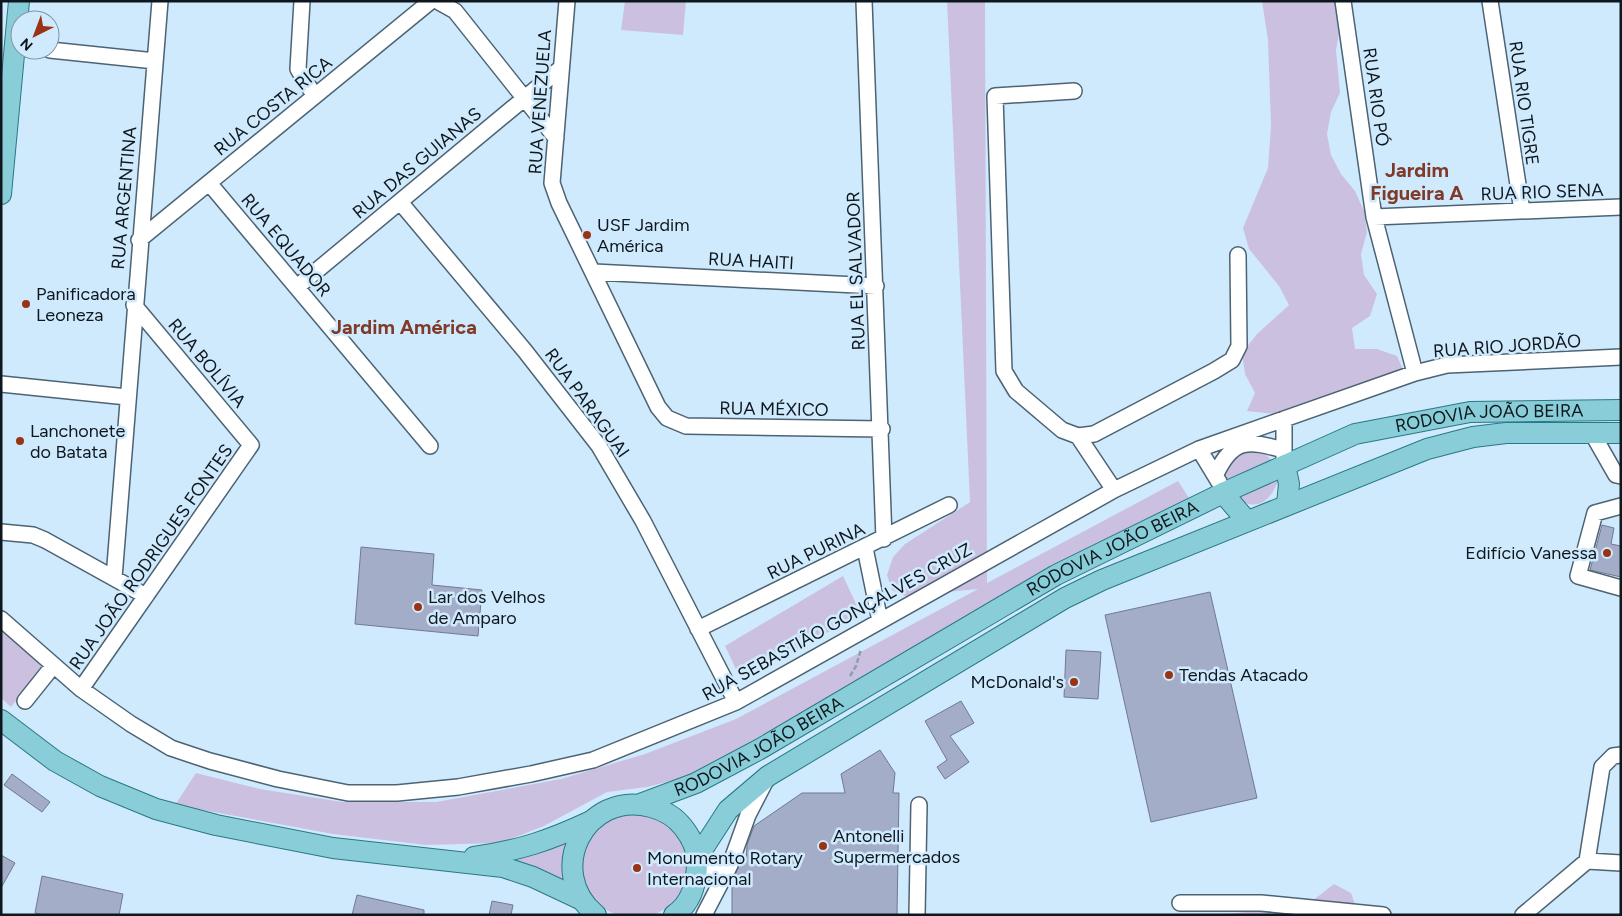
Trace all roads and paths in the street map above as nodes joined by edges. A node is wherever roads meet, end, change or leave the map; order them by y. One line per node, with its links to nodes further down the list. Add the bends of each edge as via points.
1 (160, 1): 11 (street, RUA ARGENTINA)
2 (302, 1): 14 (street, via 298,69)
3 (431, 1): 14 (street, RUA COSTA RICA)
4 (437, 1): 15 (street, via 455,10)
5 (566, 1): 12 (street, RUA VENEZUELA)
6 (864, 1): 26 (street, RUA EL SALVADOR)
7 (1344, 1): 22 (street, RUA RIO PÓ)
8 (1490, 1): 21 (street, RUA RIO TIGRE)
9 (60, 51): 11 (street)
10 (11, 60): 18 (main road)
11 (155, 61): 23 (street, RUA ARGENTINA)
12 (561, 68): 15 (street, RUA DAS GUIANAS); 16 (street, RUA VENEZUELA)
13 (1074, 91): 39 (street, via 995,96 1004,371 1016,391 1062,430)
14 (314, 95): 17 (street, RUA COSTA RICA)
15 (525, 99): 16 (street); 19 (street, RUA DAS GUIANAS)
16 (556, 138): 25 (street, RUA VENEZUELA, via 552,183)
17 (209, 183): 23 (street, RUA COSTA RICA); 27 (street, RUA EQUADOR)
18 (2, 188)
19 (400, 202): 27 (street, RUA DAS GUIANAS); 61 (street, RUA PARAGUAI, via 600,446 643,520)
20 (1621, 207): 21 (street, RUA RIO SENA)
21 (1522, 211): 22 (street, RUA RIO SENA)
22 (1374, 217): 30 (street, RUA RIO PÓ)
23 (139, 240): 28 (street, RUA ARGENTINA)
24 (1238, 255): 39 (street, via 1238,346 1232,360 1094,434)
25 (594, 272): 26 (street, RUA HAITI); 34 (street, RUA VENEZUELA, via 658,407)
26 (876, 286): 36 (street, RUA EL SALVADOR)
27 (297, 287): 41 (street, RUA EQUADOR)
28 (134, 305): 32 (street, RUA ARGENTINA); 40 (street, RUA BOLÍVIA)
29 (1621, 357): 30 (street, RUA RIO JORDÃO, via 1447,365)
30 (1416, 373): 35 (street, RUA RIO JORDÃO)
31 (1, 384): 32 (street)
32 (128, 397): 55 (street, RUA ARGENTINA)
33 (1621, 410): 43 (main road, RODOVIA JOÃO BEIRA, via 1470,412 1355,434)
34 (667, 418): 36 (street, RUA MÉXICO, via 686,426)
35 (1284, 419): 42 (street, RUA RIO JORDÃO); 43 (street)
36 (882, 429): 53 (street, RUA EL SALVADOR)
37 (1592, 433): 38 (main road, RODOVIA JOÃO BEIRA); 45 (street, via 1616,475); 48 (main road, RODOVIA JOÃO BEIRA, via 1472,437 1427,449)
38 (1621, 433)
39 (1078, 436): 46 (street)
40 (251, 446): 57 (street, RUA JOÃO RODRIGUES FONTES)
41 (430, 446)
42 (1200, 449): 44 (street); 46 (street, RUA SEBASTIÃO GONÇALVES CRUZ)
43 (1284, 457): 44 (street, via 1256,442 1236,446 1222,460); 47 (main road, RODOVIA JOÃO BEIRA); 48 (main road, via 1289,484)
44 (1216, 474): 47 (street)
45 (1621, 476)
46 (1114, 490): 59 (street, RUA SEBASTIÃO GONÇALVES CRUZ)
47 (1223, 493): 51 (main road); 70 (main road, RODOVIA JOÃO BEIRA, via 1056,575 712,775)
48 (1287, 504): 51 (main road, RODOVIA JOÃO BEIRA)
49 (949, 505): 53 (street, RUA PURINA)
50 (1621, 506): 56 (street, via 1595,513 1578,576)
51 (1246, 520): 69 (main road, RODOVIA JOÃO BEIRA, via 1065,598)
52 (1, 532): 55 (street, via 33,535)
53 (884, 538): 54 (street, RUA PURINA)
54 (865, 548): 59 (street); 61 (street, RUA PURINA)
55 (114, 578): 57 (street)
56 (1621, 588)
57 (146, 596): 64 (street, RUA JOÃO RODRIGUES FONTES)
58 (1, 619): 60 (street, RUA SEBASTIÃO GONÇALVES CRUZ)
59 (874, 625): 63 (path); 66 (street, RUA SEBASTIÃO GONÇALVES CRUZ)
60 (7, 627): 62 (street, RUA SEBASTIÃO GONÇALVES CRUZ)
61 (698, 629): 66 (street, RUA PARAGUAI)
62 (53, 666): 64 (street, RUA SEBASTIÃO GONÇALVES CRUZ); 65 (street)
63 (848, 680)
64 (81, 690): 66 (street, RUA SEBASTIÃO GONÇALVES CRUZ, via 171,748 278,779 358,793 458,787 594,760)
65 (25, 702)
66 (736, 702)
67 (4, 723): 74 (main road, via 55,760 100,786 156,809 216,825 333,848)
68 (1621, 755): 75 (street, via 1613,756 1602,767)
69 (768, 776): 73 (main road, RODOVIA JOÃO BEIRA, via 728,810); 77 (street, via 748,815)
70 (640, 804): 72 (main road, via 622,804); 73 (main road, via 661,809 678,821 691,838)
71 (919, 805): 83 (street)
72 (591, 821): 74 (main road, via 545,842 505,852); 80 (main road, via 578,838 572,858 574,880)
73 (697, 858): 78 (main road)
74 (447, 860): 80 (main road, via 533,877)
75 (1587, 861): 76 (street); 85 (street)
76 (1621, 863)
77 (730, 865): 78 (street, via 711,869); 82 (street)
78 (697, 879): 81 (main road, via 690,897)
79 (1180, 903): 84 (street, via 1261,902)
80 (590, 909)
81 (676, 914)
82 (704, 915)
83 (918, 915)
84 (1382, 915)
85 (1523, 915)

